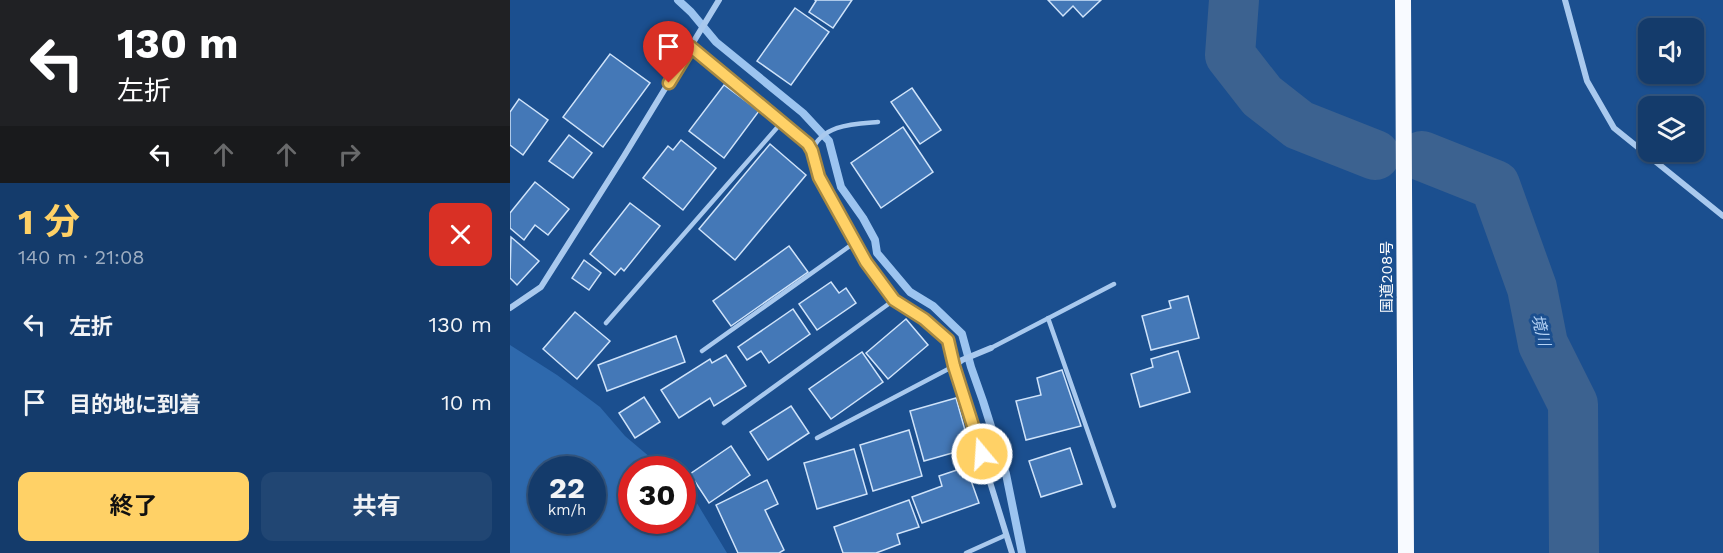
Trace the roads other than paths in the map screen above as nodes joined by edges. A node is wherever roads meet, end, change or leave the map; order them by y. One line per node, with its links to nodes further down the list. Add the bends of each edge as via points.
1 (719, 0): 4 (street)
2 (1403, 0): 24 (highway, 国道208号)
3 (1565, 0): 8 (street, via 1587,81 1614,128)
4 (692, 43): 5 (street); 12 (street, via 541,287)
5 (782, 122): 7 (street); 14 (lane)
6 (878, 122): 7 (lane, via 840,126 816,140)
7 (812, 151): 9 (street, via 819,177)
8 (1723, 216)
9 (854, 243): 11 (street); 16 (lane)
10 (1114, 284): 13 (lane)
11 (894, 300): 17 (street, via 948,340); 18 (lane)
12 (510, 308)
13 (1048, 318): 15 (lane); 20 (lane)
14 (606, 323)
15 (991, 348): 17 (street)
16 (702, 351)
17 (954, 366): 19 (lane); 21 (street)
18 (724, 423)
19 (817, 438)
20 (1114, 506)
21 (1006, 535): 22 (lane); 23 (street)
22 (966, 553)
23 (1012, 553)
24 (1406, 553)

